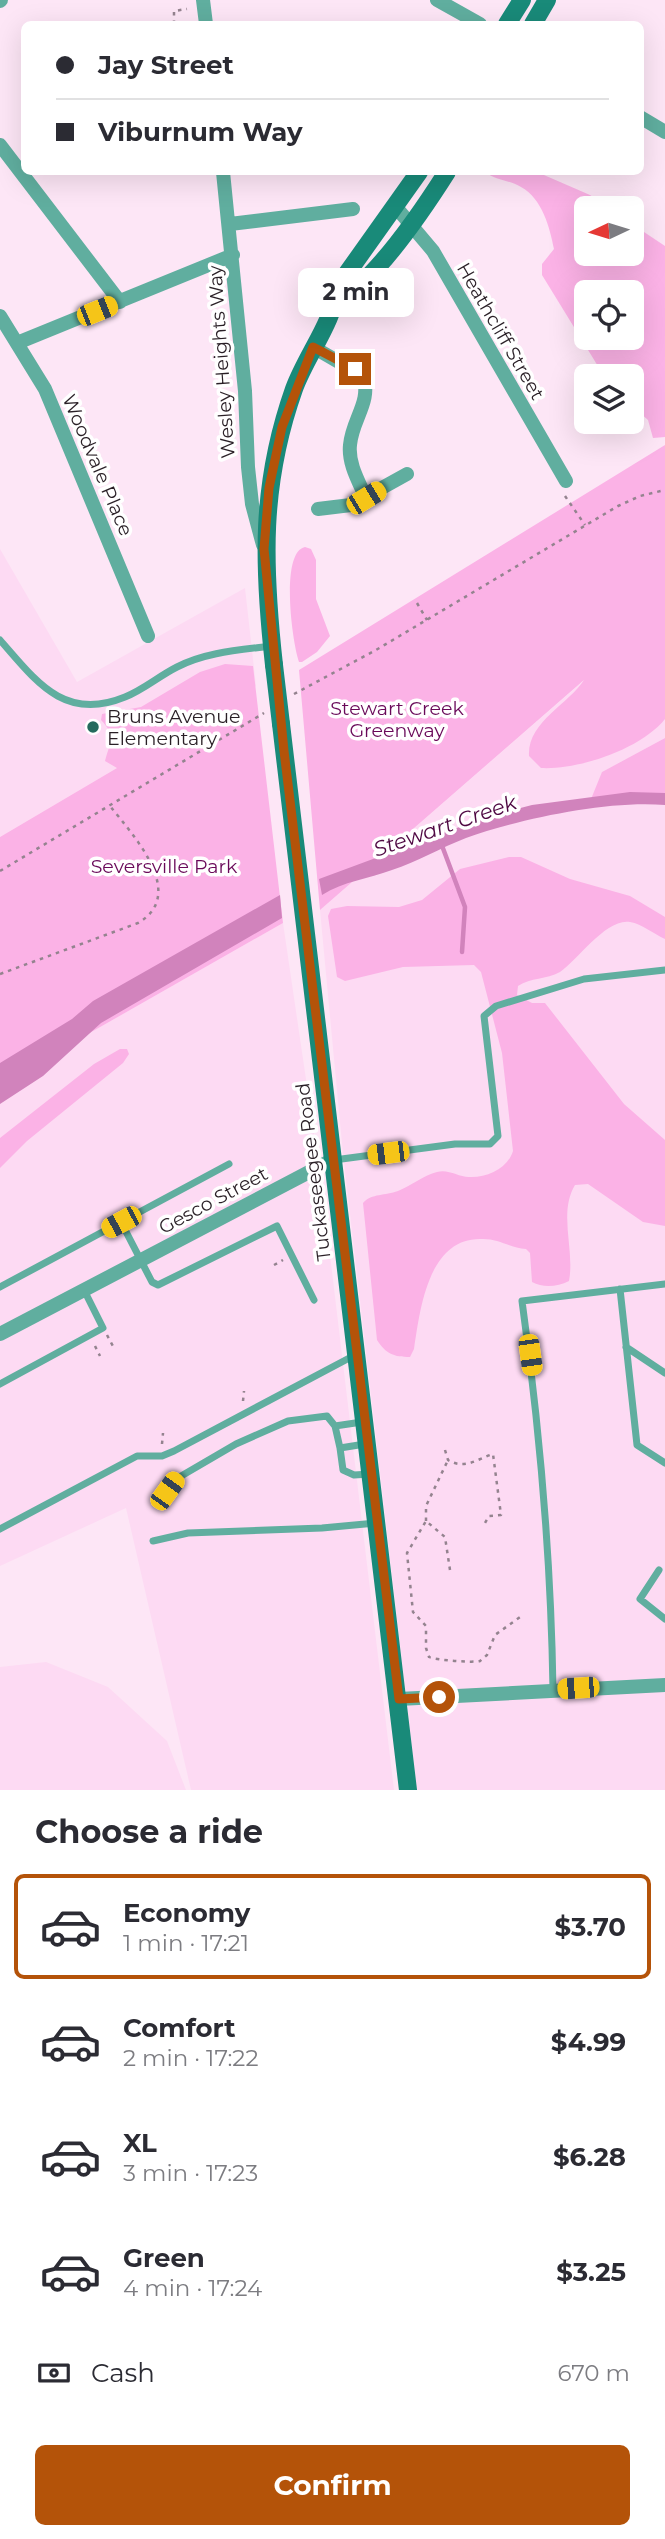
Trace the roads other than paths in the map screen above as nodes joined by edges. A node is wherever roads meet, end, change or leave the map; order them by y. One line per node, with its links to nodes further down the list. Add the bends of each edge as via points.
1 (203, 0): 5 (street)
2 (437, 0): 6 (street)
3 (522, 0): 7 (main road)
4 (547, 0): 8 (main road)
5 (206, 21)
6 (475, 21)
7 (509, 21)
8 (535, 21)
9 (644, 119): 10 (street)
10 (665, 132)
11 (0, 145): 12 (street)
12 (21, 172)
13 (23, 175): 22 (street)
14 (223, 175): 20 (street, Wesley Heights Way)
15 (417, 175): 17 (main road, Tuckaseegee Road)
16 (445, 175): 19 (main road)
17 (395, 206): 19 (street, Heathcliff Street); 23 (main road, Tuckaseegee Road, via 338,286)
18 (353, 209): 20 (street)
19 (412, 223): 23 (main road, via 356,292); 28 (street, Heathcliff Street, via 433,251)
20 (230, 224): 21 (street, Wesley Heights Way)
21 (233, 255): 22 (street); 31 (street, Wesley Heights Way, via 245,439)
22 (120, 302): 25 (street)
23 (335, 304): 26 (main road, Tuckaseegee Road)
24 (0, 316): 25 (street, Woodvale Place)
25 (17, 343): 32 (street, Woodvale Place, via 52,405)
26 (313, 347): 29 (street, via 363,376 367,388 350,445 351,463); 31 (main road, Tuckaseegee Road, via 282,427 269,488)
27 (407, 474): 29 (street)
28 (563, 486)
29 (366, 498): 30 (street)
30 (318, 509)
31 (264, 549): 34 (main road, Tuckaseegee Road)
32 (148, 636)
33 (0, 640): 34 (lane, via 56,698 92,705 127,697 201,657)
34 (272, 646): 36 (main road, Tuckaseegee Road, bridge)
35 (665, 970): 36 (lane, via 584,979 496,1006 484,1016 498,1136 490,1144 455,1144)
36 (332, 1160): 39 (street, Gesco Street); 47 (main road, Tuckaseegee Road)
37 (229, 1164): 38 (lane)
38 (121, 1222): 39 (lane); 41 (lane)
39 (140, 1259): 43 (street, Gesco Street); 44 (lane, via 158,1285 277,1226)
40 (665, 1284): 42 (lane)
41 (0, 1287)
42 (620, 1289): 46 (lane); 63 (lane, via 522,1301 541,1436)
43 (84, 1290): 45 (street, Gesco Street); 49 (lane, via 103,1328)
44 (314, 1300)
45 (0, 1335)
46 (626, 1347): 48 (lane); 54 (lane, via 637,1445)
47 (356, 1354): 50 (main road, Tuckaseegee Road); 58 (lane, via 174,1451 137,1456)
48 (665, 1373)
49 (0, 1384)
50 (364, 1422): 51 (lane); 52 (main road, Tuckaseegee Road)
51 (335, 1426): 53 (lane); 56 (lane, via 327,1416 288,1421 176,1479)
52 (367, 1444): 53 (lane); 55 (main road, Tuckaseegee Road)
53 (340, 1448): 55 (lane, via 343,1470)
54 (665, 1463)
55 (370, 1474): 57 (main road, Tuckaseegee Road)
56 (159, 1503)
57 (376, 1523): 59 (lane, via 188,1533); 64 (main road, Tuckaseegee Road)
58 (0, 1530)
59 (153, 1541)
60 (659, 1570): 61 (lane, via 640,1600)
61 (665, 1619)
62 (665, 1685): 63 (street)
63 (553, 1690): 64 (street)
64 (399, 1699): 65 (main road, Tuckaseegee Road)
65 (408, 1790)

